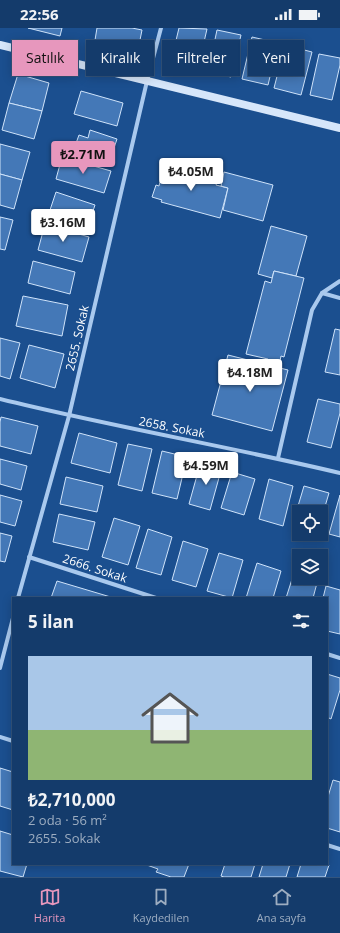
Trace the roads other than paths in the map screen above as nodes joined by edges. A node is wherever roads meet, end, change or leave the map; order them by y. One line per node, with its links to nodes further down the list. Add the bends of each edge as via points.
1 (161, 28): 3 (street, 2655. Sokak)
2 (0, 45): 3 (street)
3 (147, 81): 4 (street); 9 (street, 2655. Sokak)
4 (340, 128)
5 (340, 281): 6 (street)
6 (322, 293): 7 (street); 10 (street, via 312,310)
7 (340, 298)
8 (0, 399): 9 (street, 2658. Sokak)
9 (69, 416): 10 (street, 2658. Sokak); 12 (street, 2655. Sokak)
10 (278, 458): 11 (street, 2658. Sokak)
11 (340, 473)
12 (29, 556): 13 (street, 2655. Sokak); 14 (street, 2666. Sokak)
13 (18, 597)
14 (153, 597)
15 (12, 622): 18 (street)
16 (328, 654): 17 (street)
17 (340, 658)
18 (0, 668)
19 (0, 737): 20 (street)
20 (12, 741)
21 (328, 845): 22 (street)
22 (340, 849)

